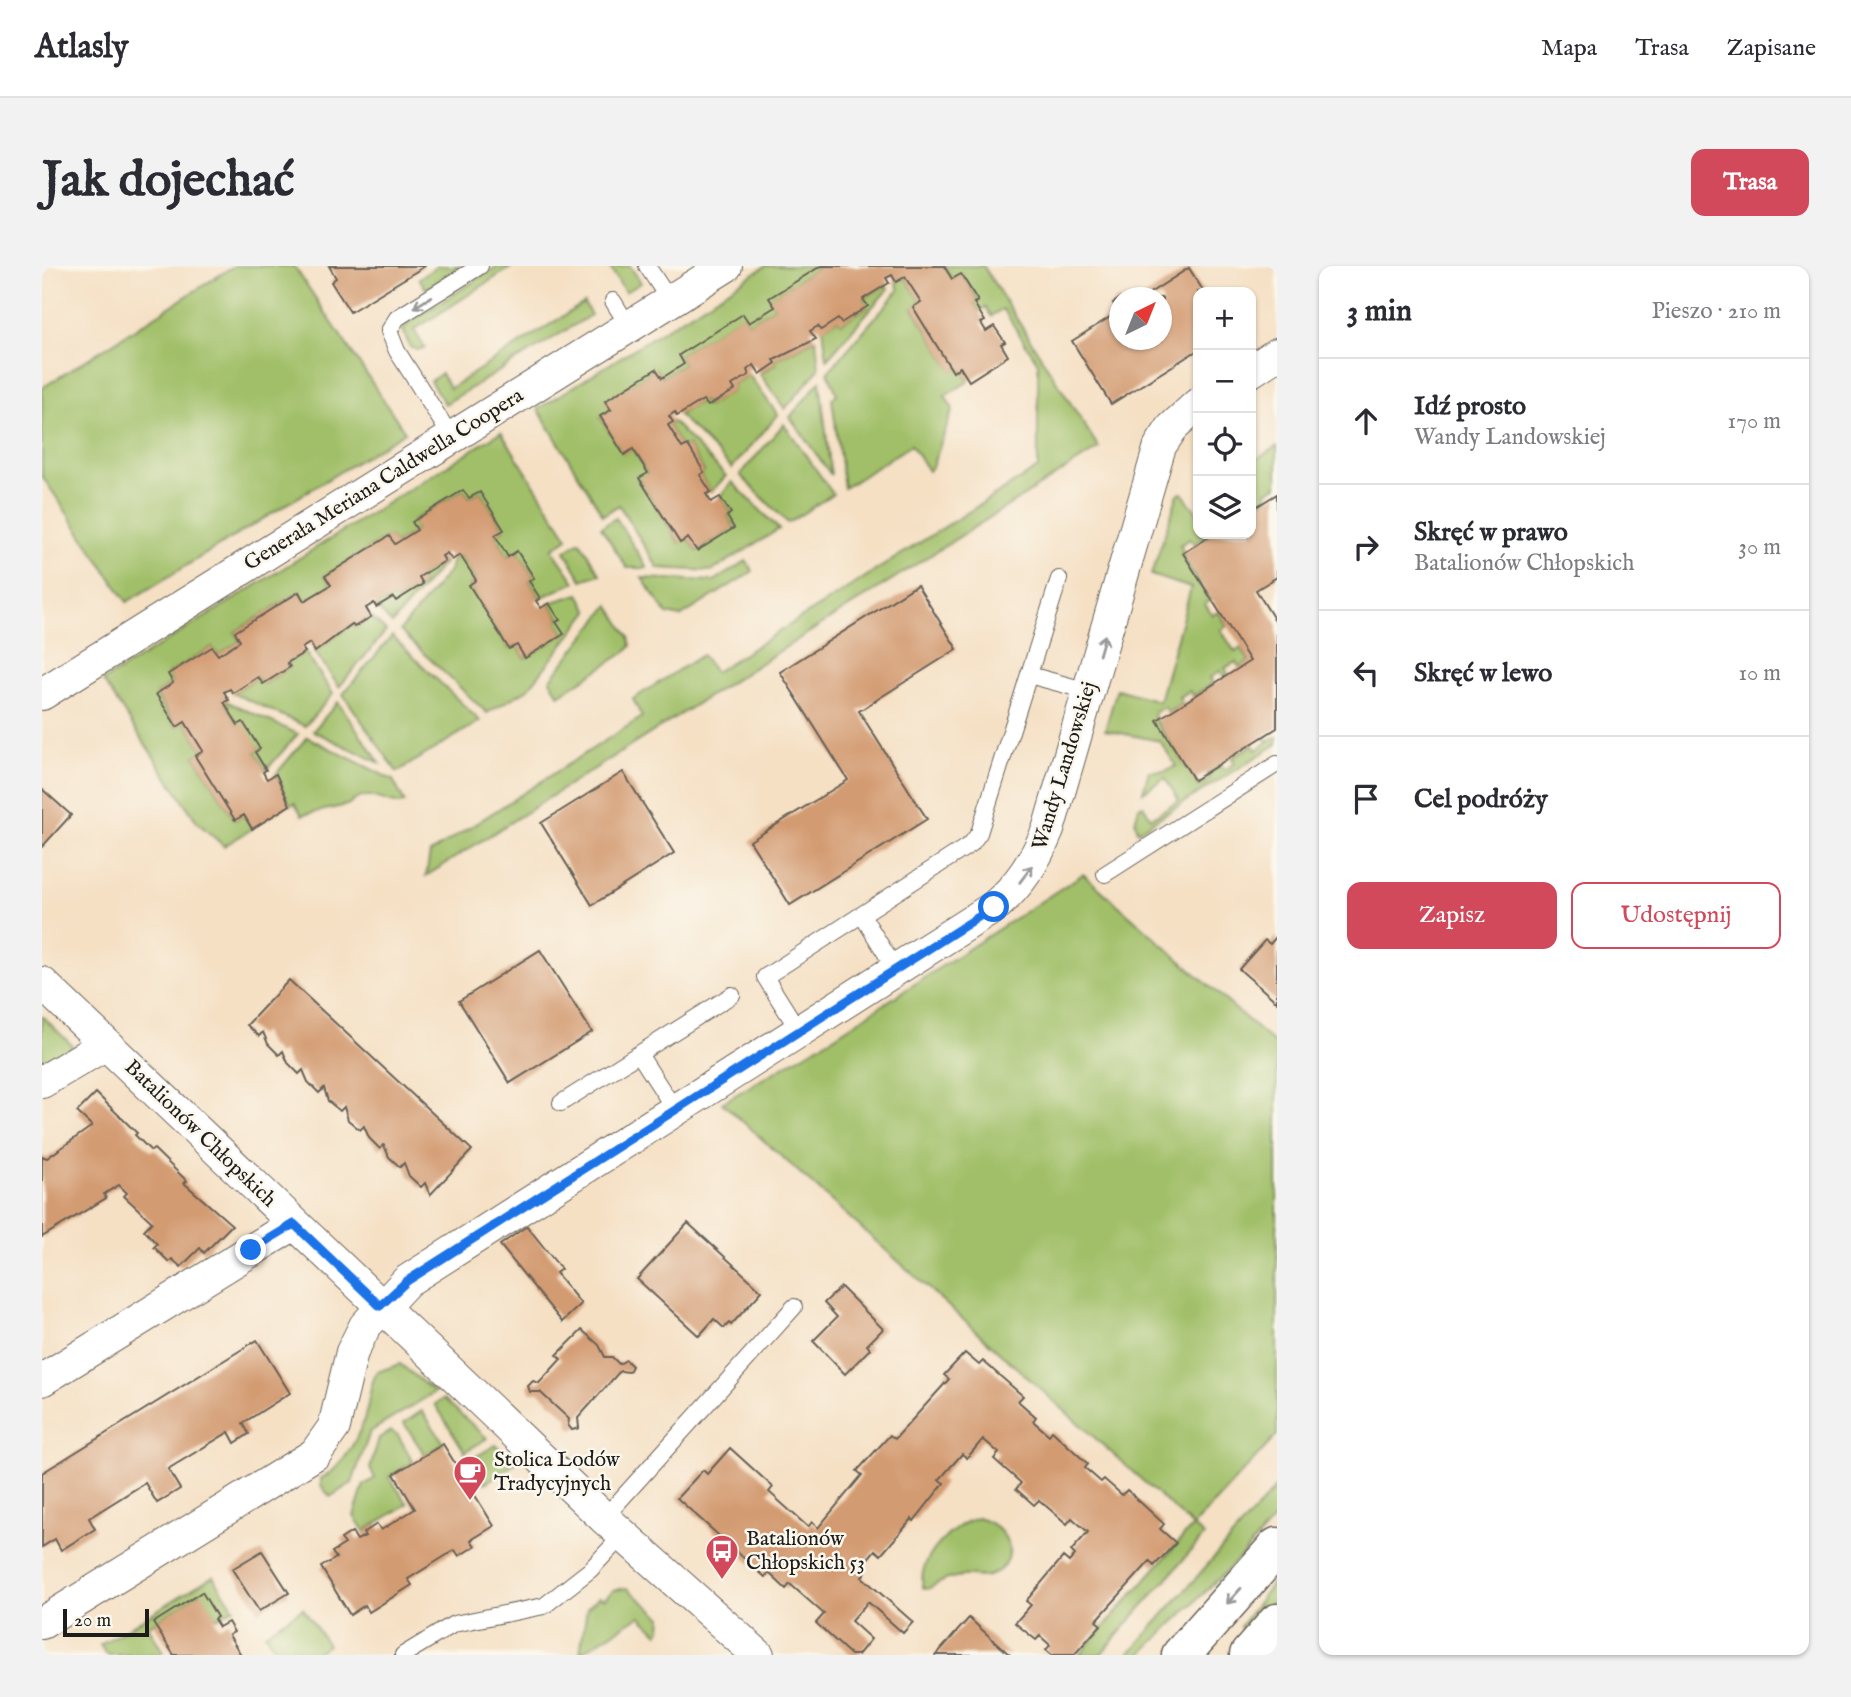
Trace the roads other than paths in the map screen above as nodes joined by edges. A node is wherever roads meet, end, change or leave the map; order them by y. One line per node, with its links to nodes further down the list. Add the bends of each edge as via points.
1 (480, 266): 8 (lane, one-way to 8, via 392,324 390,339)
2 (647, 266): 4 (lane)
3 (726, 266): 4 (street, Generała Meriana Caldwella Coopera)
4 (670, 302): 8 (street, Generała Meriana Caldwella Coopera, via 621,314)
5 (1277, 354): 6 (street)
6 (1256, 368)
7 (1193, 409): 11 (street, Wandy Landowskiej, one-way to 7, via 1150,472 1172,428)
8 (452, 438): 12 (street, Generała Meriana Caldwella Coopera)
9 (1059, 579): 10 (lane)
10 (1029, 675): 11 (lane); 15 (lane, via 979,833 971,844)
11 (1088, 691): 16 (street, Wandy Landowskiej, one-way to 11, via 994,907 1034,863 1057,804)
12 (42, 694)
13 (1277, 764): 14 (lane)
14 (1105, 874)
15 (862, 915): 16 (lane); 19 (lane, via 765,977)
16 (896, 970): 19 (street, Wandy Landowskiej)
17 (42, 983): 20 (street, Batalionów Chłopskich)
18 (732, 995): 21 (lane)
19 (799, 1031): 24 (street, Wandy Landowskiej)
20 (106, 1044): 22 (street); 25 (street, Batalionów Chłopskich)
21 (639, 1054): 23 (lane); 24 (lane)
22 (42, 1082)
23 (561, 1103)
24 (675, 1110): 26 (street, Wandy Landowskiej, via 407,1281)
25 (294, 1224): 26 (street, Batalionów Chłopskich); 28 (street)
26 (380, 1306): 29 (street, Batalionów Chłopskich); 31 (street, Wandy Landowskiej, via 352,1352 334,1427 315,1454)
27 (794, 1307): 29 (lane)
28 (42, 1380)
29 (613, 1526): 33 (lane, via 590,1570 544,1605 454,1624); 34 (street, Batalionów Chłopskich)
30 (1277, 1547): 35 (main road, one-way to 35)
31 (42, 1623)
32 (1277, 1623): 36 (main road)
33 (403, 1655)
34 (758, 1655)
35 (1181, 1655)
36 (1249, 1655)

